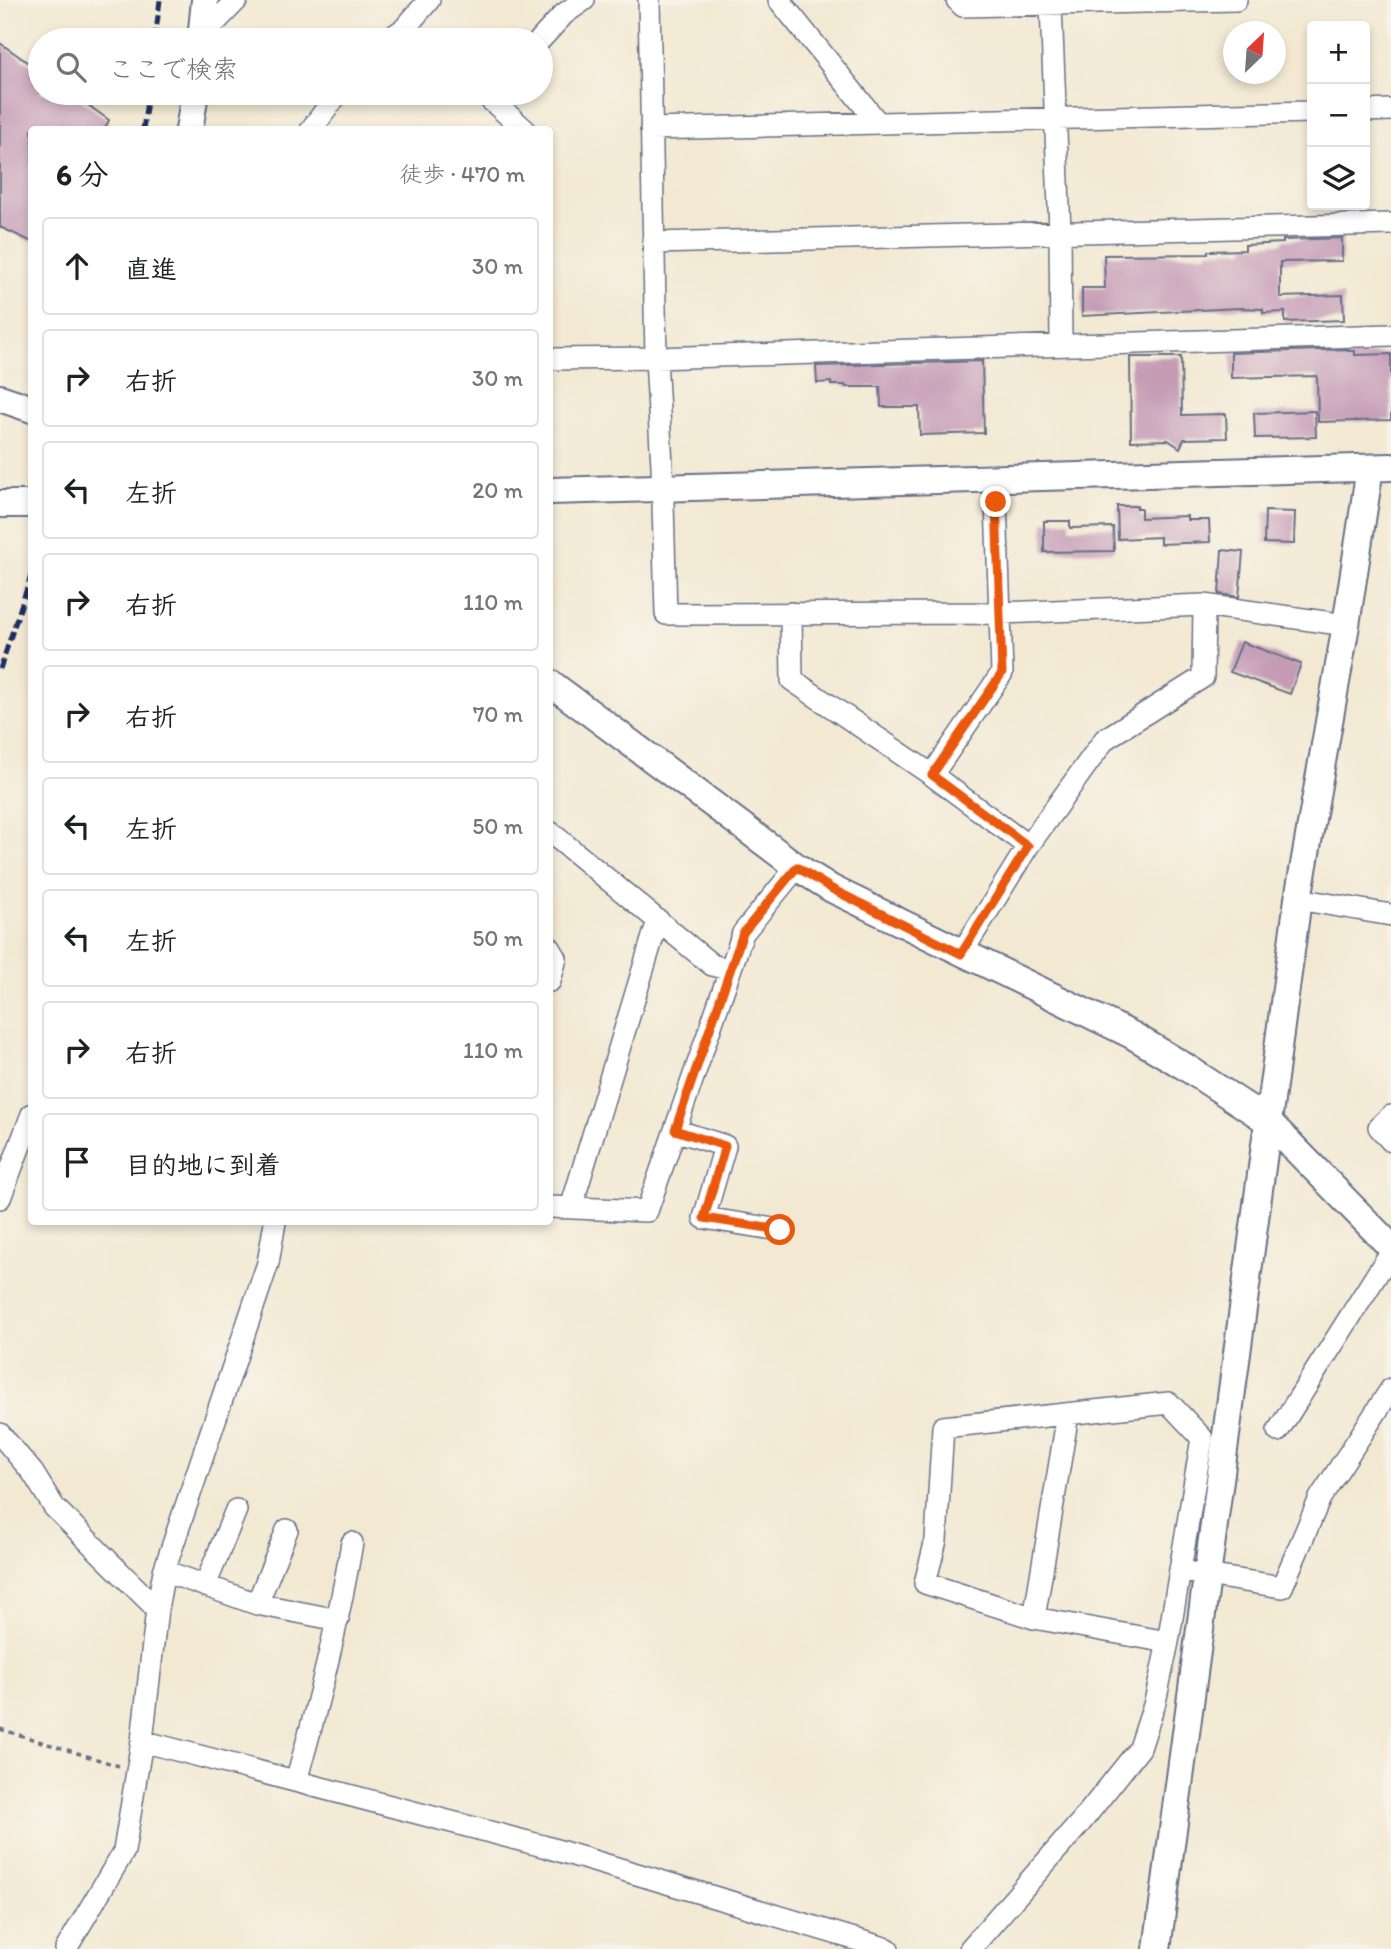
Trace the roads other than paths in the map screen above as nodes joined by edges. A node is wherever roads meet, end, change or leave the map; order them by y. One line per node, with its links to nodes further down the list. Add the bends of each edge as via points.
1 (205, 0): 11 (street)
2 (237, 0): 12 (street)
3 (429, 0): 13 (street)
4 (584, 0): 14 (street)
5 (649, 0): 26 (street)
6 (779, 0): 22 (street)
7 (957, 0): 10 (street, via 962,6)
8 (1236, 0): 9 (street)
9 (1131, 2): 10 (street)
10 (1051, 6): 21 (street)
11 (202, 28)
12 (210, 28)
13 (410, 28)
14 (551, 28)
15 (193, 105): 23 (street)
16 (331, 105): 24 (street)
17 (499, 105): 25 (street)
18 (1391, 110): 19 (street)
19 (1370, 111)
20 (1307, 112): 21 (street)
21 (1055, 120): 22 (street); 28 (street)
22 (878, 123): 26 (street)
23 (190, 126)
24 (319, 126)
25 (521, 126)
26 (651, 129): 29 (street)
27 (1391, 224): 28 (street)
28 (1060, 232): 29 (street); 31 (street)
29 (654, 243): 32 (street)
30 (1391, 335): 31 (street)
31 (1061, 345): 32 (street)
32 (656, 358): 33 (street); 37 (street)
33 (553, 359)
34 (0, 398): 35 (street)
35 (28, 408)
36 (1381, 468): 37 (street); 45 (street)
37 (663, 486): 38 (street); 43 (street, via 666,614)
38 (553, 491)
39 (996, 502): 44 (street)
40 (2, 504): 41 (street)
41 (28, 504)
42 (1204, 605): 44 (street); 45 (street); 49 (street, via 1203,677 1105,739)
43 (791, 613): 44 (street); 47 (street, via 792,680)
44 (1000, 613): 47 (street, via 1002,673)
45 (1346, 625): 51 (street)
46 (553, 685): 50 (street)
47 (932, 775): 49 (street)
48 (553, 834): 53 (street)
49 (1028, 846): 55 (street)
50 (797, 867): 55 (street); 57 (street, via 743,933)
51 (1298, 899): 52 (street); 59 (street)
52 (1391, 915)
53 (658, 920): 57 (street, via 712,965); 65 (street)
54 (553, 953): 56 (street)
55 (961, 954): 59 (street, via 1132,1035)
56 (553, 970)
57 (730, 970): 61 (street)
58 (1391, 1116): 62 (street, via 1380,1127)
59 (1268, 1121): 68 (street); 78 (street)
60 (28, 1124): 63 (street)
61 (675, 1130): 65 (street, via 647,1211); 67 (street, via 725,1146 704,1218)
62 (1391, 1141)
63 (0, 1198)
64 (553, 1207): 65 (street)
65 (571, 1208)
66 (274, 1225): 76 (street, via 268,1263)
67 (780, 1230)
68 (1391, 1250): 71 (street)
69 (1391, 1389): 78 (street, via 1320,1498 1282,1587)
70 (1068, 1414): 77 (street, via 1169,1403 1202,1438); 82 (street); 82 (street, via 943,1427 936,1540 925,1583)
71 (1278, 1432)
72 (0, 1434): 81 (street, via 54,1507)
73 (236, 1510): 79 (street)
74 (287, 1530): 80 (street)
75 (352, 1542): 83 (street)
76 (164, 1571): 79 (street); 81 (street)
77 (1181, 1571): 78 (street); 84 (street)
78 (1208, 1575): 91 (street)
79 (205, 1586): 80 (street)
80 (257, 1604): 83 (street)
81 (157, 1609): 85 (street)
82 (1034, 1618): 84 (street)
83 (338, 1620): 86 (street)
84 (1168, 1642): 90 (street, via 1140,1748)
85 (142, 1741): 86 (street); 88 (street, via 124,1851)
86 (296, 1781): 87 (street, via 543,1846)
87 (826, 1940): 89 (street)
88 (66, 1949)
89 (888, 1949)
90 (970, 1949)
91 (1157, 1949)

